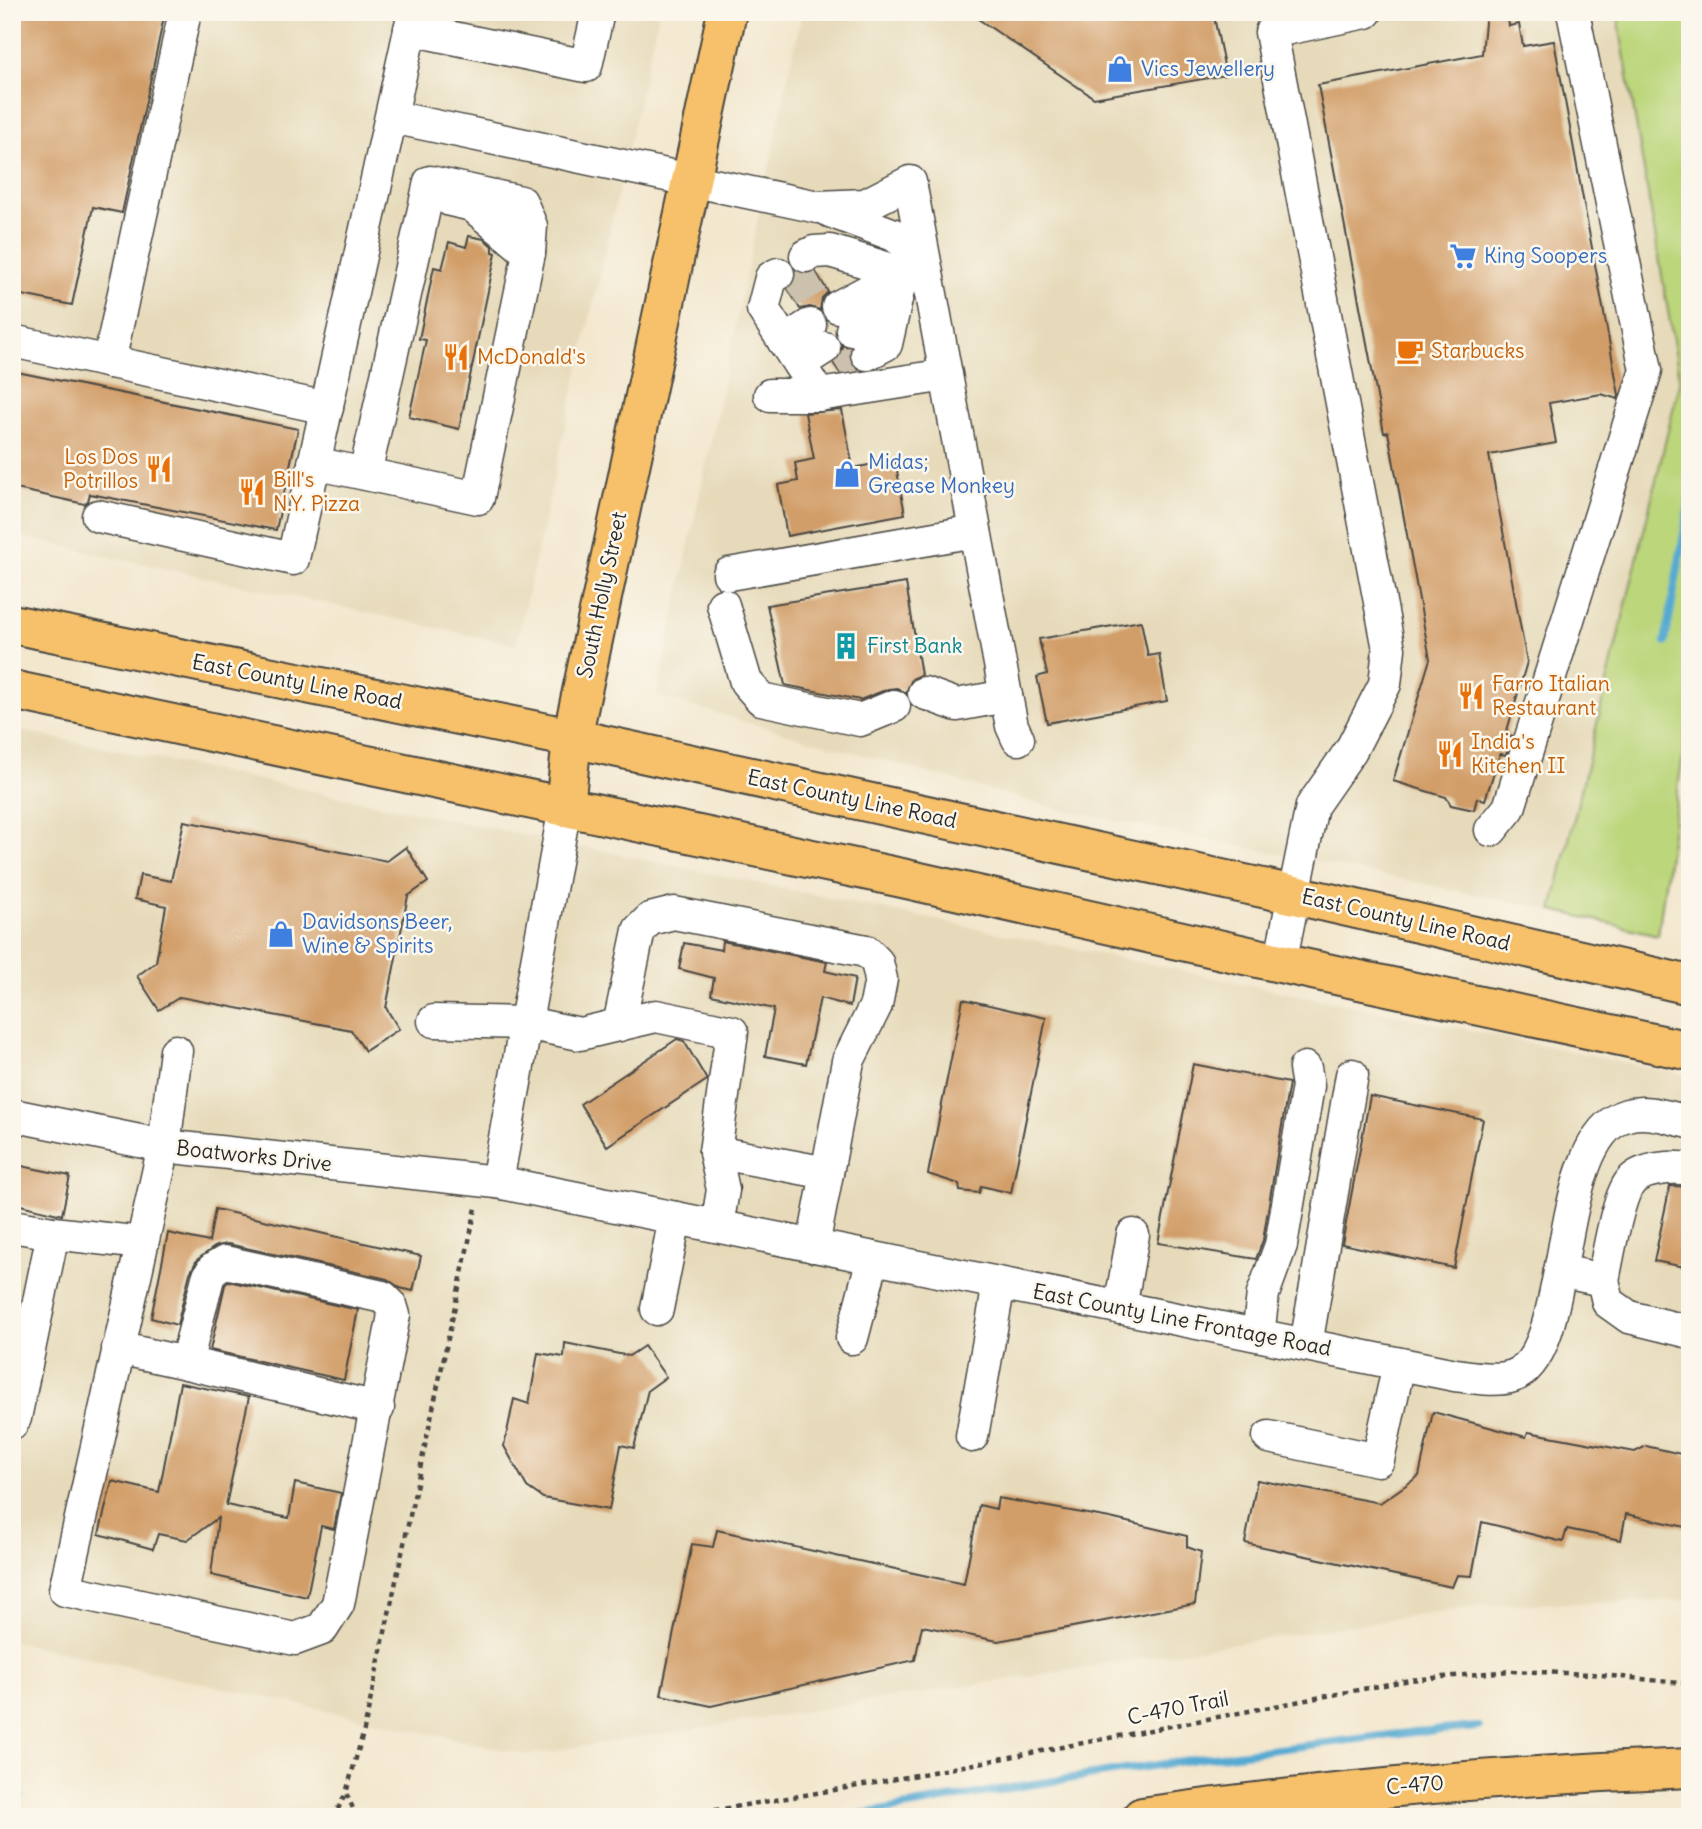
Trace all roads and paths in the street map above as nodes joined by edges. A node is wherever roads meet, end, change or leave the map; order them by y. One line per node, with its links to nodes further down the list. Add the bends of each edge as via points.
1 (185, 12): 15 (street)
2 (598, 12): 6 (street, via 586,66)
3 (727, 12): 8 (main road, South Holly Street)
4 (1366, 12): 34 (street, via 1271,32 1389,649 1385,684 1351,750 1312,806)
5 (1573, 12): 33 (street, via 1646,370 1508,808)
6 (412, 20): 7 (street)
7 (392, 117): 8 (street); 18 (street)
8 (691, 179): 9 (street); 30 (main road, South Holly Street)
9 (818, 207): 11 (street, via 894,235); 11 (street, via 864,205 910,182)
10 (812, 266): 11 (street, via 825,273)
11 (905, 268): 11 (street, via 886,344 852,330); 16 (street)
12 (784, 283): 14 (street, via 771,278 763,309)
13 (12, 341): 15 (street)
14 (808, 357): 16 (street); 17 (street)
15 (108, 362): 18 (street)
16 (946, 375): 22 (street)
17 (770, 395)
18 (327, 408): 19 (street)
19 (314, 463): 20 (street); 21 (street, via 293,559)
20 (365, 474): 20 (street, via 430,182 521,202 531,226 528,253 478,498)
21 (98, 516)
22 (975, 531): 23 (street); 28 (street)
23 (729, 574)
24 (723, 605): 29 (street, via 747,682 761,699 860,720)
25 (12, 624): 30 (main road, East County Line Road)
26 (12, 690): 32 (main road)
27 (924, 693): 28 (street, via 957,705)
28 (1006, 696): 31 (street)
29 (894, 706)
30 (572, 738): 32 (main road, South Holly Street); 34 (main road, East County Line Road)
31 (1018, 739)
32 (565, 807): 35 (main road); 38 (street, South Holly Street)
33 (1491, 830)
34 (1295, 895): 35 (street); 36 (main road, East County Line Road)
35 (1280, 963): 41 (main road)
36 (1690, 985)
37 (434, 1020): 38 (street)
38 (526, 1023): 39 (street, via 580,1034); 50 (street, South Holly Street)
39 (619, 1025): 47 (street, via 656,1016 732,1032); 49 (street, via 639,930 649,919 674,913 866,951 877,962 881,979 876,1005 848,1061)
40 (176, 1051): 46 (street)
41 (1690, 1051)
42 (1305, 1069): 65 (street, via 1308,1086 1281,1245 1263,1294)
43 (1352, 1075): 67 (street)
44 (12, 1115): 46 (street, Boatworks Drive)
45 (1690, 1122): 59 (street, East County Line Frontage Road, via 1629,1114 1601,1131 1583,1163)
46 (163, 1146): 50 (street, Boatworks Drive); 56 (street)
47 (715, 1152): 49 (street); 53 (street, via 723,1190)
48 (1690, 1169): 60 (street, via 1653,1170 1632,1180 1621,1202)
49 (827, 1173): 57 (street)
50 (497, 1182): 51 (street, East County Line Frontage Road); 77 (path, via 474,1210 364,1730)
51 (675, 1218): 53 (street, East County Line Frontage Road); 63 (street)
52 (12, 1226): 54 (street)
53 (718, 1226): 57 (street, East County Line Frontage Road)
54 (53, 1233): 56 (street); 72 (street)
55 (1132, 1235): 62 (street)
56 (142, 1243): 68 (street)
57 (813, 1246): 58 (street, East County Line Frontage Road)
58 (873, 1258): 61 (street, East County Line Frontage Road); 66 (street)
59 (1560, 1271): 60 (street); 70 (street, East County Line Frontage Road, via 1549,1320 1535,1359 1526,1369 1497,1379)
60 (1603, 1280): 64 (street, via 1608,1303 1629,1317)
61 (999, 1283): 62 (street, East County Line Frontage Road); 73 (street)
62 (1120, 1308): 65 (street, East County Line Frontage Road)
63 (657, 1309)
64 (1690, 1332)
65 (1258, 1335): 67 (street, East County Line Frontage Road)
66 (852, 1338)
67 (1306, 1345): 70 (street, East County Line Frontage Road)
68 (118, 1348): 69 (street); 71 (street, via 65,1590 295,1639 322,1629 338,1604)
69 (186, 1363): 71 (street); 71 (street, via 208,1279 213,1269 225,1262 383,1297 394,1315)
70 (1399, 1364): 74 (street, via 1378,1460)
71 (378, 1408)
72 (12, 1423)
73 (972, 1436)
74 (1269, 1437)
75 (1690, 1684): 80 (path, C-470 Trail, via 1510,1671 1410,1680)
76 (1690, 1768): 81 (main road, C-470, via 1406,1785)
77 (346, 1793): 78 (path); 79 (path)
78 (331, 1817)
79 (357, 1817)
80 (675, 1817)
81 (1142, 1817)

